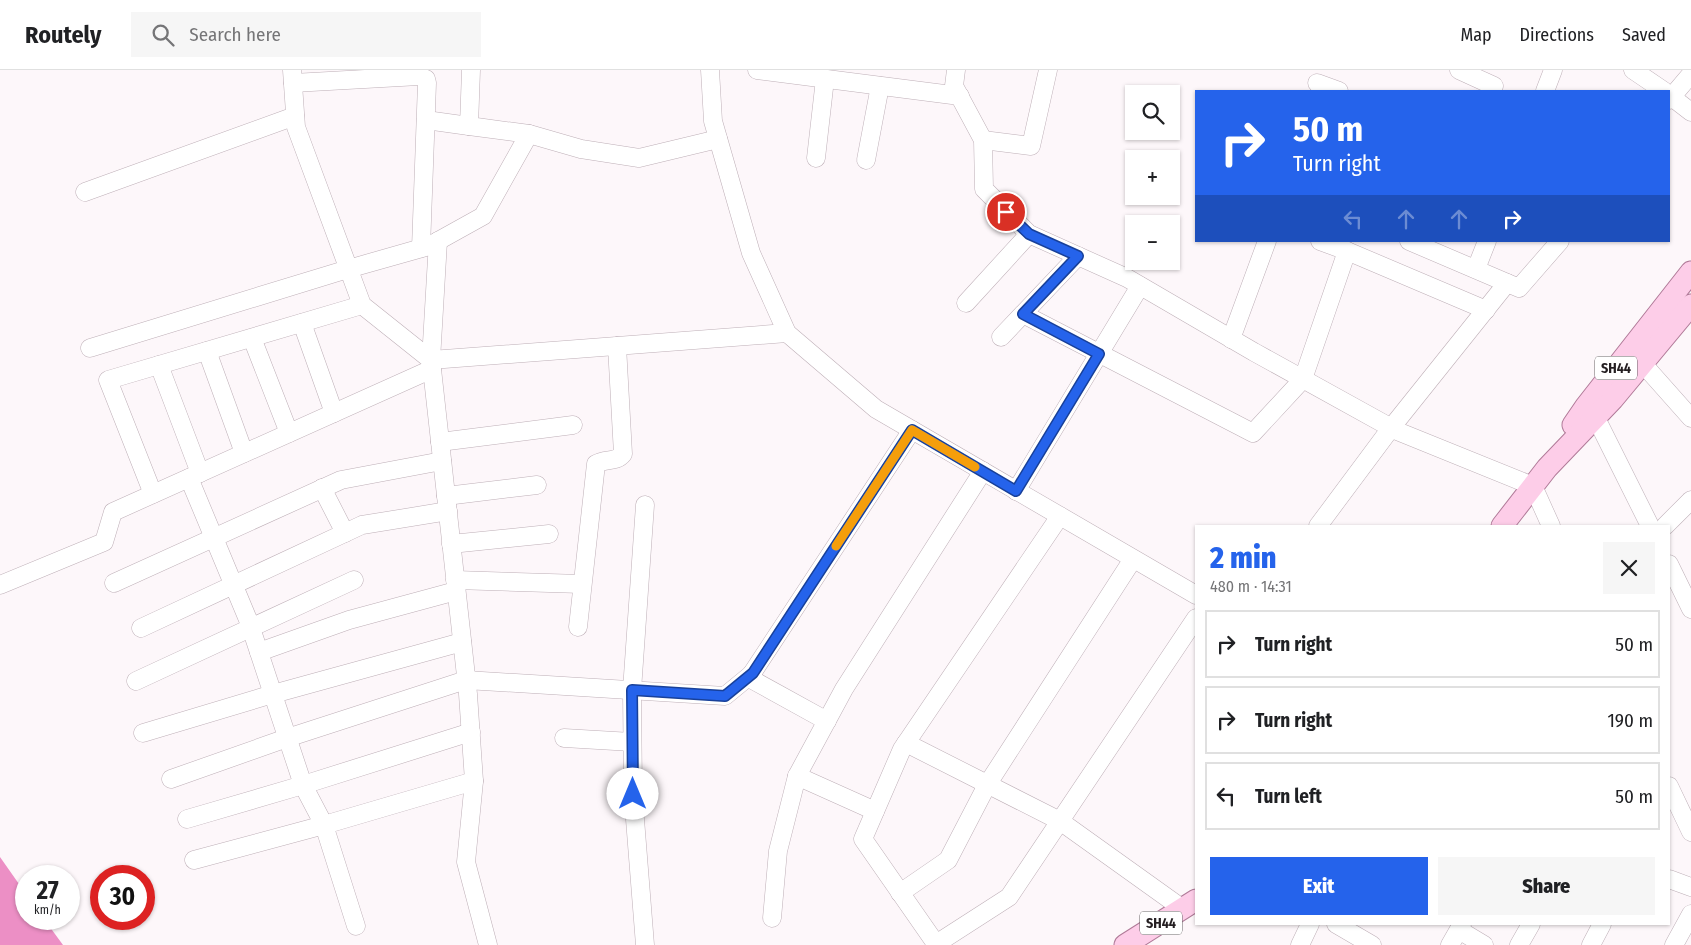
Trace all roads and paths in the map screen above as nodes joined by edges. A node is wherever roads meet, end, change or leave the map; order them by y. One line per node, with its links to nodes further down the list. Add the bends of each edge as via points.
1 (471, 70): 24 (street)
2 (710, 70): 26 (street, via 713,120)
3 (956, 70): 19 (street, via 954,86)
4 (1048, 70): 27 (street, via 1031,146)
5 (1459, 70): 14 (street)
6 (1553, 70): 16 (street)
7 (1633, 70): 17 (street)
8 (766, 71): 11 (street)
9 (1691, 74): 18 (street)
10 (293, 76): 22 (street); 23 (street, via 423,77 427,83)
11 (825, 79): 12 (street); 28 (street)
12 (875, 80): 19 (street); 29 (street)
13 (1317, 81): 15 (street)
14 (1495, 82)
15 (1337, 90)
16 (1545, 90)
17 (1660, 90)
18 (1670, 94)
19 (960, 96): 27 (street)
20 (1670, 97): 21 (street)
21 (1691, 112)
22 (295, 116): 30 (street); 42 (street, via 296,127)
23 (426, 120): 24 (street); 38 (street)
24 (469, 126): 25 (street)
25 (528, 134): 26 (street, via 581,149 640,158); 32 (street, via 483,216)
26 (718, 139): 53 (street, via 751,253)
27 (983, 140): 31 (street, via 984,189)
28 (816, 158)
29 (866, 160)
30 (85, 192)
31 (1029, 234): 41 (street); 47 (street)
32 (438, 241): 38 (street); 63 (street)
33 (1266, 242): 56 (street)
34 (1323, 242): 40 (street)
35 (1414, 242): 39 (street)
36 (1486, 242): 43 (street)
37 (1559, 242): 45 (street, via 1519,288)
38 (421, 248): 42 (street)
39 (1443, 248): 43 (street)
40 (1347, 251): 49 (street); 64 (street)
41 (1078, 256): 46 (street); 51 (street)
42 (348, 269): 48 (street); 58 (street)
43 (1476, 270): 45 (street)
44 (1691, 272): 65 (main road, SH44)
45 (1507, 283): 49 (street)
46 (1140, 286): 56 (street); 60 (street)
47 (966, 303)
48 (362, 305): 52 (street); 63 (street)
49 (1486, 310): 69 (street)
50 (1689, 312): 61 (main road, SH44)
51 (1023, 314): 54 (street); 60 (street)
52 (302, 323): 55 (street); 66 (street)
53 (787, 333): 57 (street); 70 (street, via 876,408)
54 (1001, 336)
55 (252, 338): 59 (street); 71 (street)
56 (1231, 339): 64 (street)
57 (617, 346): 63 (street); 99 (street, via 623,454 618,459 596,464)
58 (90, 348)
59 (207, 351): 62 (street); 73 (street)
60 (1099, 354): 64 (street, via 1253,433); 80 (street)
61 (1643, 364): 65 (main road, SH44, via 1614,399); 67 (street)
62 (159, 365): 76 (street); 81 (street, via 108,380)
63 (432, 365): 66 (street); 72 (street)
64 (1303, 379): 69 (street)
65 (1592, 410): 78 (main road, SH44); 89 (street)
66 (334, 413): 71 (street)
67 (1691, 418)
68 (573, 425): 72 (street)
69 (1392, 428): 78 (street); 86 (street)
70 (912, 430): 75 (street); 111 (street)
71 (289, 433): 73 (street)
72 (440, 442): 74 (street)
73 (244, 453): 76 (street)
74 (442, 461): 79 (street, via 341,480); 83 (street)
75 (983, 472): 80 (street); 116 (street)
76 (195, 475): 81 (street); 93 (street)
77 (537, 485): 83 (street)
78 (1533, 486): 87 (main road, SH44); 88 (street)
79 (322, 488): 91 (street); 93 (street)
80 (1016, 491): 85 (street)
81 (153, 494): 101 (street, via 113,512 104,542)
82 (1691, 500): 90 (street)
83 (447, 503): 91 (street, via 362,525); 94 (street)
84 (645, 505): 114 (street)
85 (1060, 516): 95 (street); 122 (street)
86 (1319, 525)
87 (1503, 525)
88 (1551, 525)
89 (1650, 525)
90 (1666, 525)
91 (345, 533): 100 (street)
92 (549, 534): 94 (street)
93 (214, 537): 98 (street); 100 (street)
94 (451, 544): 102 (street)
95 (1133, 559): 103 (street); 126 (street)
96 (1670, 566): 104 (street)
97 (354, 580): 108 (street)
98 (114, 582)
99 (582, 584): 102 (street); 106 (street)
100 (233, 585): 107 (street); 108 (street)
101 (0, 586)
102 (456, 586): 109 (street); 110 (street)
103 (1195, 594)
104 (1691, 609)
105 (1195, 619): 132 (street)
106 (578, 627)
107 (141, 628)
108 (251, 628): 110 (street); 113 (street)
109 (462, 642): 112 (street); 115 (street)
110 (259, 652): 115 (street)
111 (753, 673): 114 (street, via 725,696); 116 (street, via 749,678)
112 (466, 680): 114 (street); 117 (street); 119 (street)
113 (136, 681)
114 (632, 690): 121 (street)
115 (272, 694): 118 (street); 119 (street)
116 (827, 720): 123 (street)
117 (470, 732): 125 (street); 127 (street)
118 (143, 733)
119 (287, 738): 124 (street); 127 (street)
120 (564, 738): 121 (street)
121 (632, 742): 150 (street)
122 (906, 743): 126 (street); 130 (street)
123 (797, 776): 130 (street); 141 (street, via 778,851)
124 (171, 779)
125 (474, 781): 133 (street); 149 (street, via 466,862)
126 (987, 784): 132 (street); 138 (street, via 948,860)
127 (303, 785): 131 (street); 133 (street)
128 (1670, 787): 129 (street)
129 (1684, 803): 134 (street)
130 (875, 811): 138 (street, via 863,839)
131 (187, 819)
132 (1060, 821): 139 (street); 151 (street, via 1009,897)
133 (324, 825): 135 (street); 146 (street)
134 (1691, 832)
135 (194, 860)
136 (1670, 879): 137 (street)
137 (1691, 887)
138 (900, 893): 151 (street)
139 (1190, 904): 148 (main road, SH44)
140 (1691, 914): 157 (street)
141 (772, 918)
142 (1310, 925): 152 (street)
143 (1338, 925): 153 (street)
144 (1530, 925): 155 (street)
145 (1601, 925): 156 (street)
146 (356, 926)
147 (1457, 933): 154 (street)
148 (1132, 944)
149 (488, 945)
150 (645, 945)
151 (935, 945)
152 (1300, 945)
153 (1372, 945)
154 (1484, 945)
155 (1519, 945)
156 (1591, 945)
157 (1674, 945)

